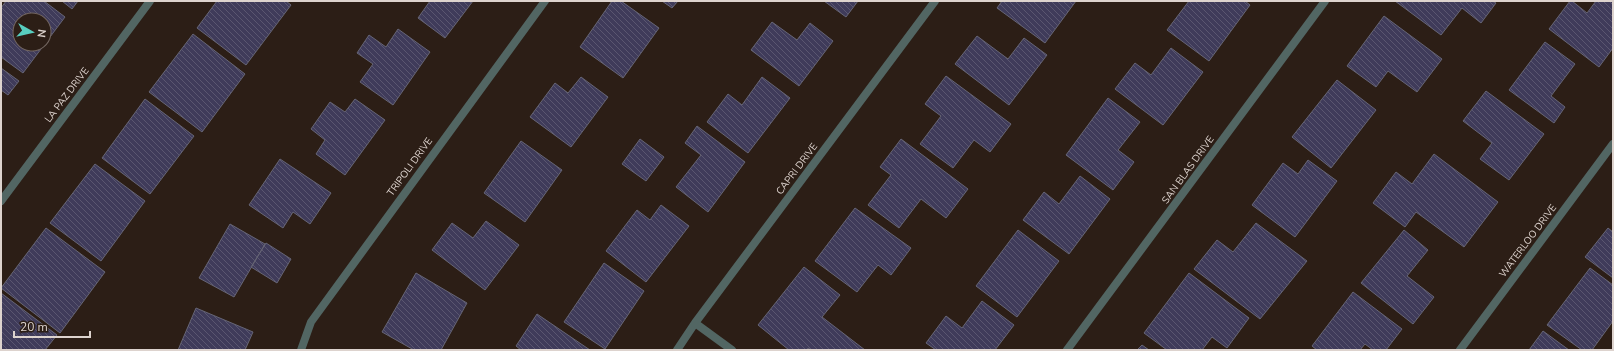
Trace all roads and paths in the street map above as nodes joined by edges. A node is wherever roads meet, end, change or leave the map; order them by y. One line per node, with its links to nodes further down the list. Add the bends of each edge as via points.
1 (150, 1): 6 (street, LA PAZ DRIVE)
2 (545, 1): 8 (street, TRIPOLI DRIVE, via 311,322)
3 (935, 1): 7 (street, CAPRI DRIVE)
4 (1325, 1): 11 (street, SAN BLAS DRIVE)
5 (1613, 144): 12 (street, WATERLOO DRIVE)
6 (1, 201)
7 (695, 323): 9 (street, CAPRI DRIVE); 10 (street)
8 (301, 350)
9 (677, 350)
10 (732, 350)
11 (1067, 350)
12 (1460, 350)

